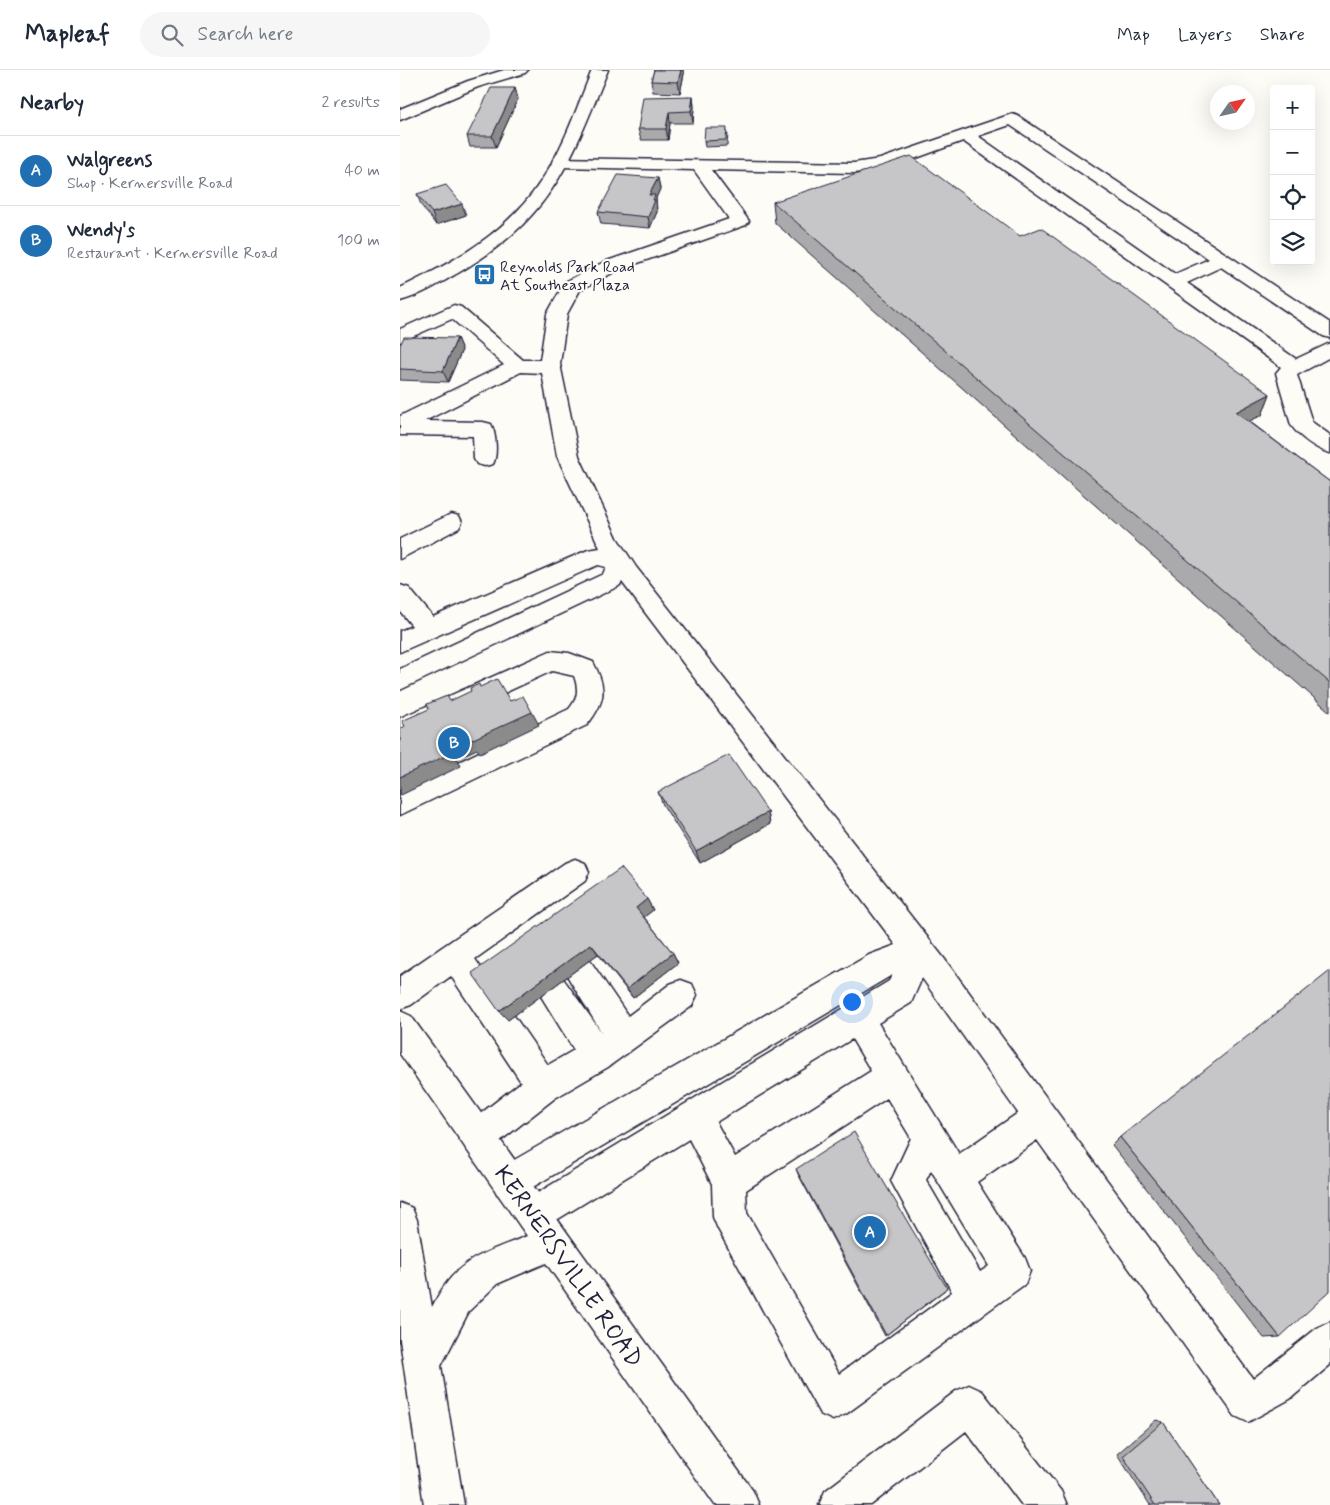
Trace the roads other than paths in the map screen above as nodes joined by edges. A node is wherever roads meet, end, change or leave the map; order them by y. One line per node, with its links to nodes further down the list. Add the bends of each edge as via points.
1 (520, 70): 3 (main road, via 473,84)
2 (600, 70): 5 (main road)
3 (400, 114)
4 (965, 135): 6 (main road, via 884,164 854,168); 7 (main road, via 1012,119); 8 (main road)
5 (560, 162): 6 (main road); 9 (main road, via 534,202 492,244)
6 (699, 165): 14 (main road, via 740,221 611,266 572,286 557,314)
7 (1222, 260): 8 (main road); 10 (main road)
8 (1173, 282): 15 (main road)
9 (400, 295)
10 (1330, 332)
11 (400, 336): 13 (main road, via 454,311)
12 (1330, 349): 15 (main road)
13 (518, 366): 14 (main road); 16 (main road)
14 (551, 367): 21 (main road, via 568,456 607,541)
15 (1295, 368): 17 (main road, via 1286,373 1302,425)
16 (403, 419): 18 (main road, via 483,428)
17 (1330, 446)
18 (485, 459)
19 (451, 522): 20 (main road)
20 (400, 550)
21 (621, 562): 23 (main road, via 596,556); 25 (main road, via 611,580); 29 (main road)
22 (400, 594): 23 (main road)
23 (429, 630): 24 (main road)
24 (400, 642)
25 (400, 680)
26 (400, 730): 27 (main road, via 550,661 569,662 584,669 590,683 590,703 578,717)
27 (400, 803)
28 (575, 872): 30 (main road, via 535,917 510,934)
29 (919, 951): 35 (main road, via 900,992); 42 (main road); 47 (main road, via 880,965)
30 (455, 956): 33 (main road); 40 (main road)
31 (578, 969): 37 (main road)
32 (551, 988): 38 (main road)
33 (400, 994)
34 (681, 995): 37 (main road)
35 (856, 1018): 39 (main road); 41 (main road)
36 (400, 1027): 44 (main road, KERNERSVILLE ROAD)
37 (624, 1038): 38 (main road)
38 (596, 1056): 40 (main road)
39 (892, 1076): 43 (main road); 46 (main road)
40 (543, 1086): 44 (main road)
41 (695, 1117): 46 (main road); 48 (main road)
42 (1041, 1117): 45 (main road); 52 (main road, via 1248,1403 1277,1386)
43 (930, 1135): 45 (main road); 51 (main road, via 908,1180)
44 (478, 1137): 47 (main road, KERNERSVILLE ROAD)
45 (955, 1177): 51 (main road, via 1012,1271)
46 (728, 1181): 51 (main road, via 730,1217 833,1401)
47 (509, 1182): 48 (main road, KERNERSVILLE ROAD)
48 (533, 1215): 50 (main road, KERNERSVILLE ROAD)
49 (401, 1227): 53 (main road)
50 (553, 1243): 53 (main road, via 484,1271 456,1298); 55 (main road, KERNERSVILLE ROAD)
51 (975, 1298)
52 (1330, 1341)
53 (422, 1365): 54 (main road)
54 (444, 1505)
55 (738, 1505)
56 (839, 1505): 57 (main road, via 969,1404)
57 (1047, 1505)

